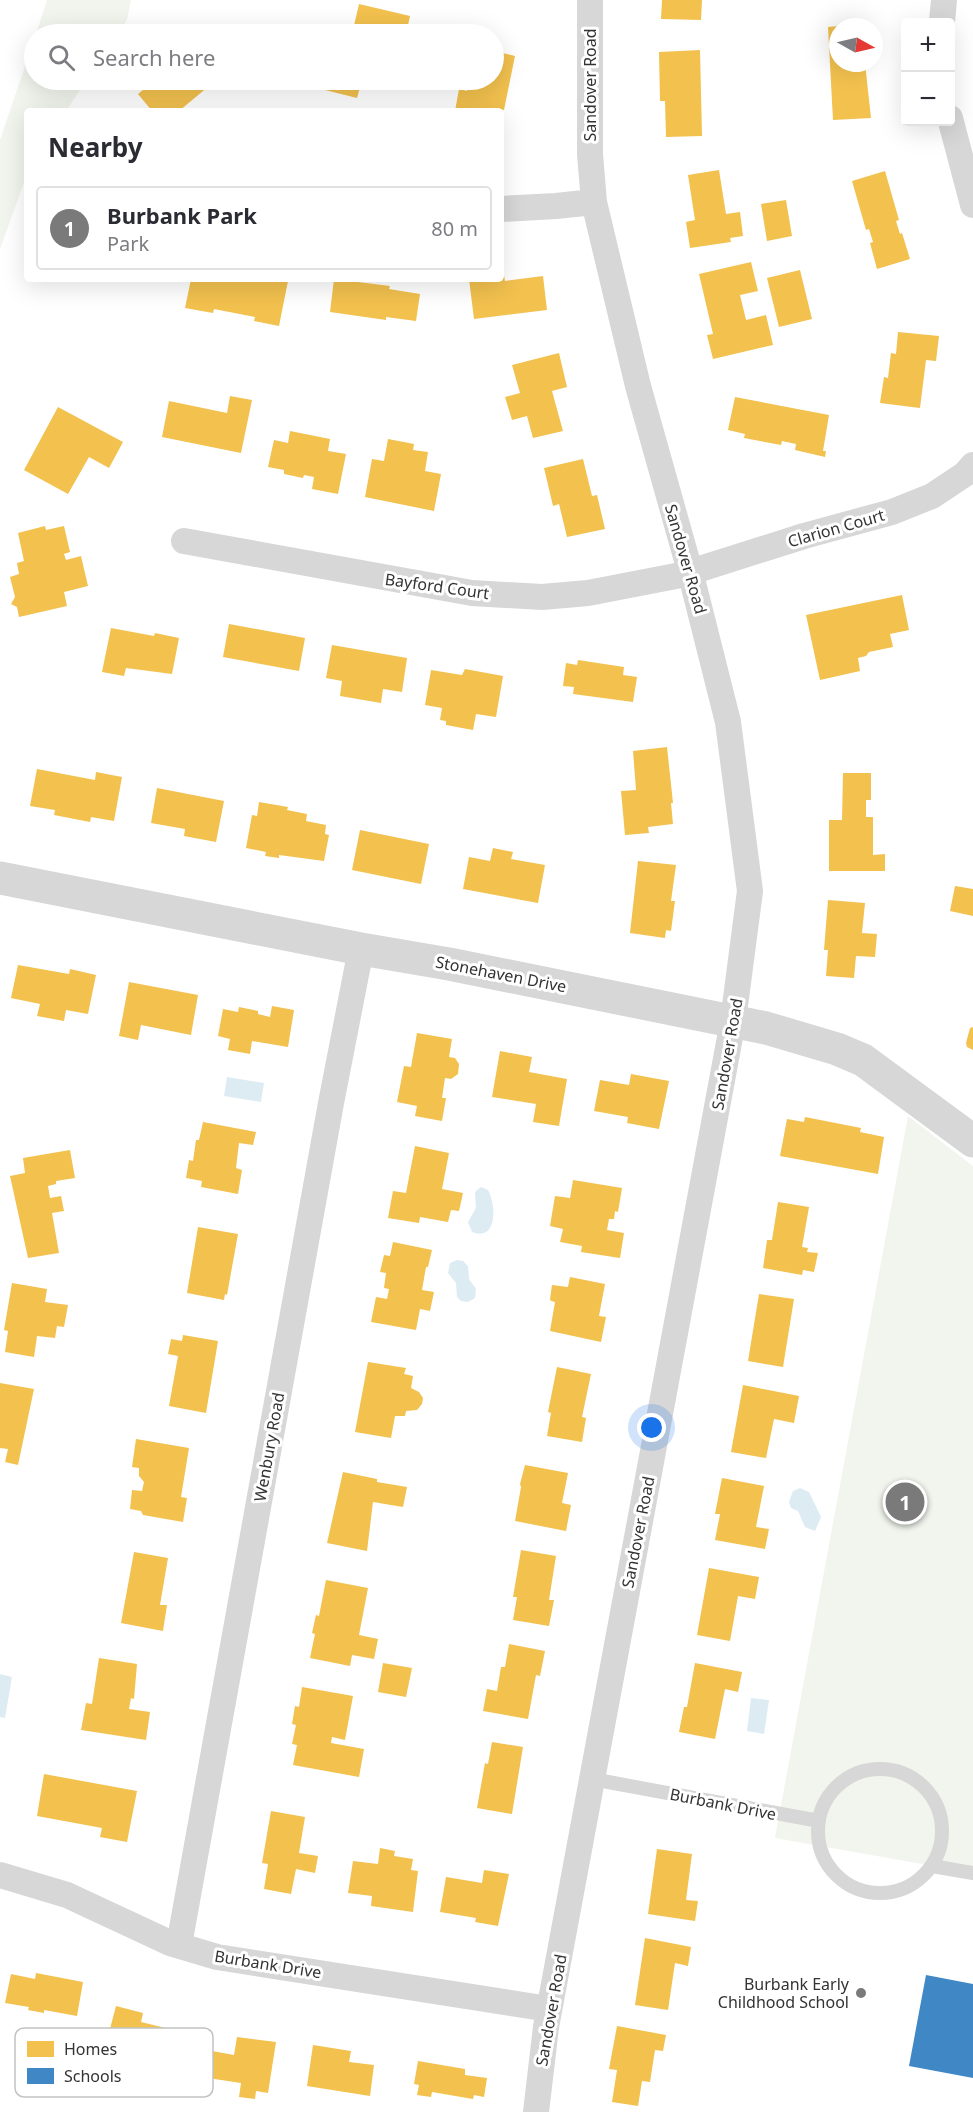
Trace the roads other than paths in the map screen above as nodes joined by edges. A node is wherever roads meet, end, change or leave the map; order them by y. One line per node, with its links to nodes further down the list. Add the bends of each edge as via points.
1 (590, 0): 5 (street, Sandover Road, via 590,154)
2 (944, 0): 3 (street)
3 (942, 18)
4 (953, 126): 6 (street)
5 (594, 202): 7 (street); 10 (street, Sandover Road, via 638,386)
6 (973, 205)
7 (504, 209)
8 (973, 465): 10 (street, Clarion Court, via 932,496 891,512)
9 (184, 541): 10 (street, Bayford Court, via 472,593 542,597 588,593)
10 (690, 571): 13 (street, Sandover Road, via 728,722 750,891)
11 (0, 878): 12 (street, Stonehaven Drive)
12 (361, 949): 13 (street, Stonehaven Drive); 20 (street, Wenbury Road)
13 (733, 1021): 14 (street, Stonehaven Drive, via 837,1049 863,1060); 15 (street, Sandover Road)
14 (973, 1141)
15 (592, 1779): 16 (lane, Burbank Drive); 21 (street, Sandover Road)
16 (819, 1821): 17 (lane, via 822,1855 831,1869 857,1890 874,1894 907,1888); 17 (lane, via 830,1794 840,1783 866,1770 896,1770 922,1784 940,1816 942,1838)
17 (932, 1866): 18 (lane)
18 (973, 1873)
19 (0, 1875): 20 (street, Burbank Drive, via 68,1895)
20 (179, 1945): 21 (street, Burbank Drive, via 217,1957)
21 (549, 2009): 22 (street, Sandover Road)
22 (536, 2112)

